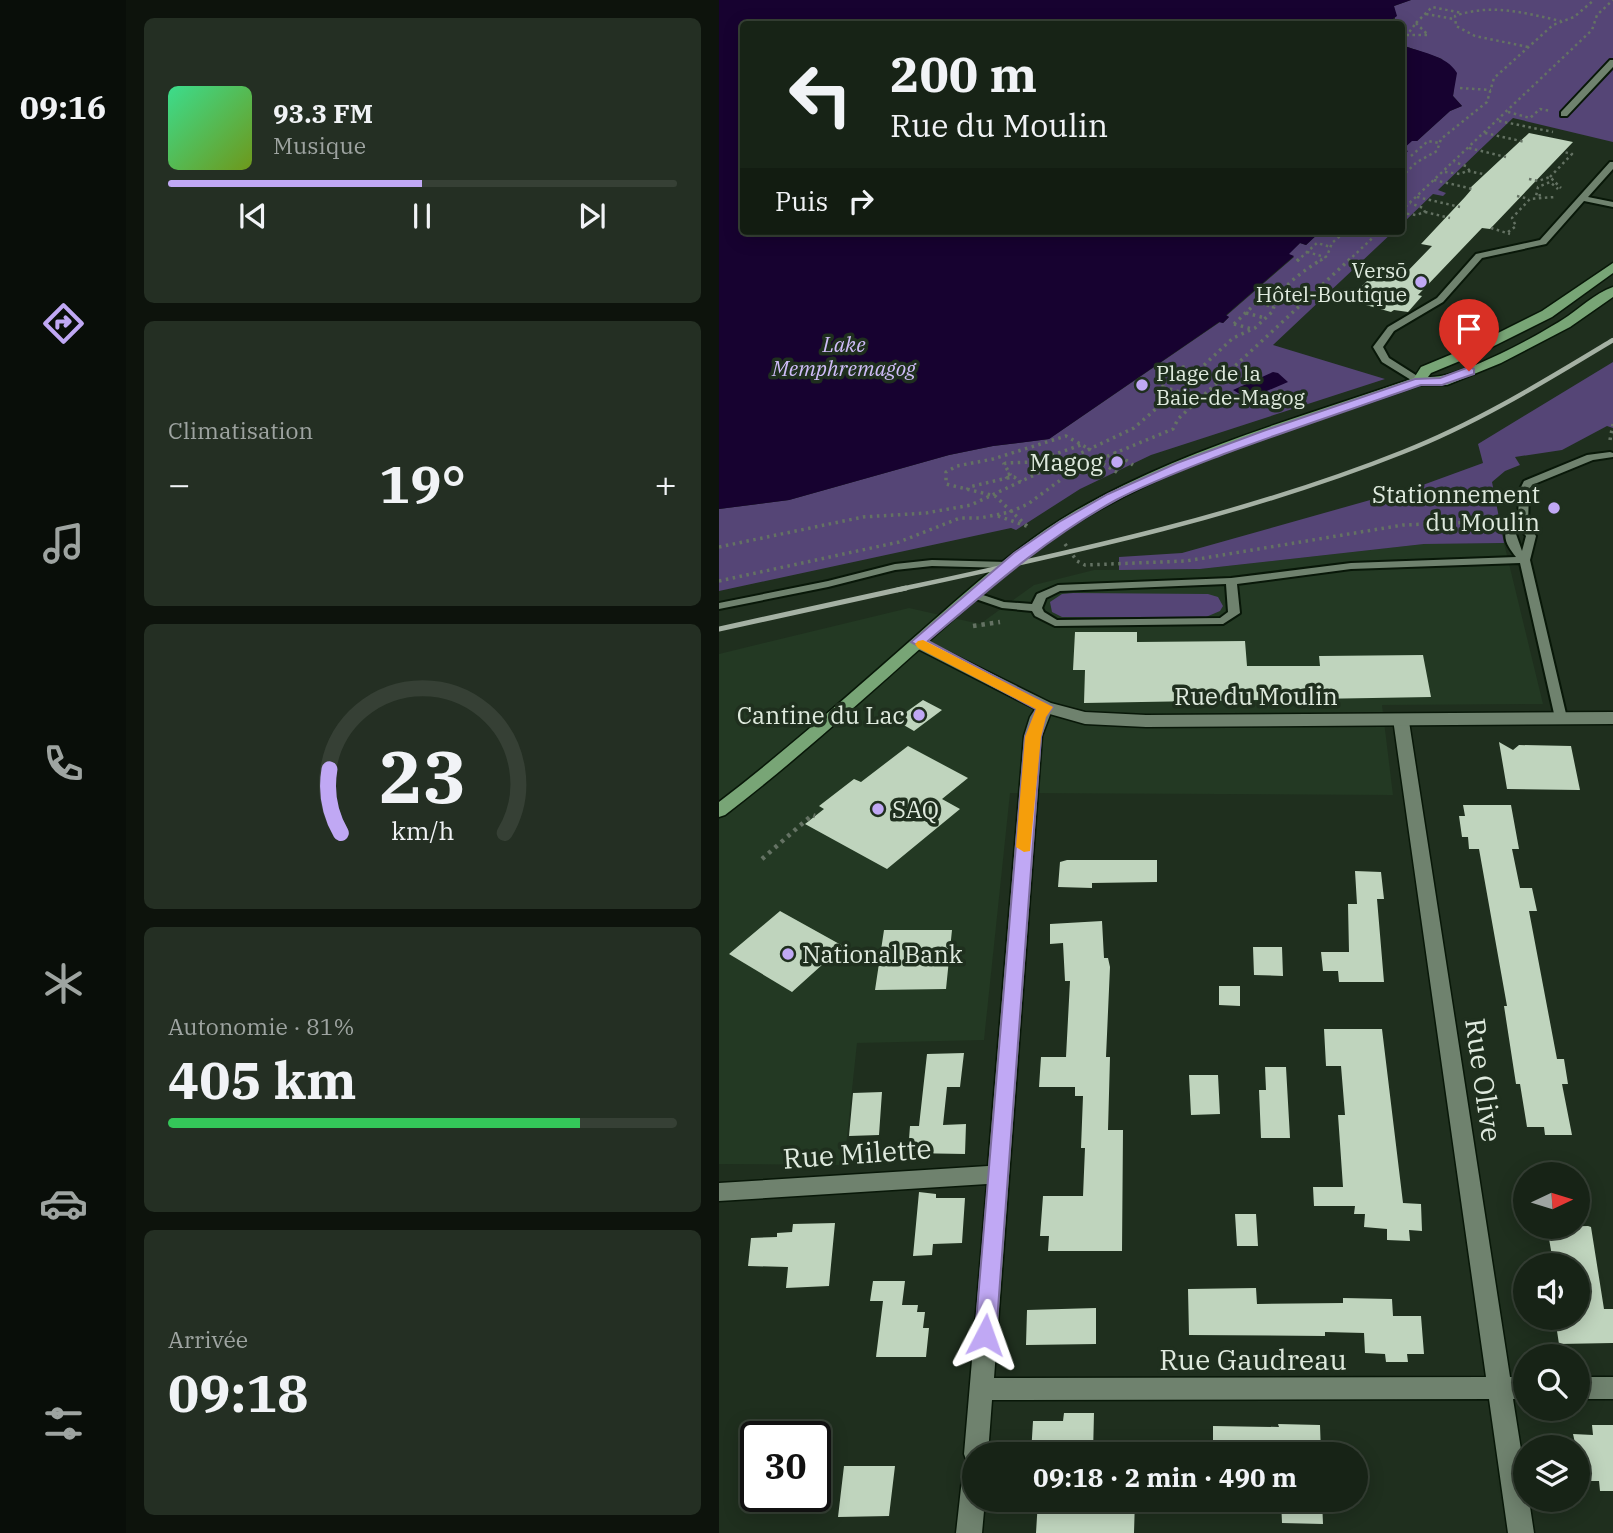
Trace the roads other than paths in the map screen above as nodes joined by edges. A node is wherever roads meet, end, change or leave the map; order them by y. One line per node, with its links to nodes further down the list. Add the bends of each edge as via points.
1 (1613, 62): 2 (lane)
2 (1564, 114)
3 (1613, 164): 4 (lane)
4 (1583, 198): 5 (lane); 8 (lane, via 1543,242 1476,258 1440,300 1385,334 1378,347 1381,355)
5 (1613, 205)
6 (1613, 267): 8 (main road, via 1547,314 1427,370)
7 (1613, 291): 8 (main road, via 1565,324 1496,360 1442,382)
8 (1420, 381): 12 (main road, via 1151,479 1081,514)
9 (1610, 455): 10 (lane, via 1592,457 1531,480 1524,491)
10 (1523, 525): 11 (lane, via 1531,536); 11 (lane, via 1510,535 1516,552)
11 (1525, 560): 13 (lane, via 1351,566); 19 (lane)
12 (1007, 565): 14 (main road); 15 (lane, via 911,564)
13 (1231, 581): 16 (lane, via 1058,588 1041,596); 16 (lane, via 1234,613 1223,621 1055,623)
14 (971, 594): 16 (lane, via 1002,605); 17 (main road)
15 (719, 606)
16 (1036, 608)
17 (918, 642): 18 (street, Rue du Moulin); 22 (main road)
18 (1045, 707): 21 (street, Rue du Moulin, via 1085,718 1116,720); 23 (street, via 1033,737)
19 (1561, 718): 20 (street, Rue du Moulin); 21 (street, Rue du Moulin)
20 (1613, 718)
21 (1402, 719): 28 (street, Rue Olive)
22 (719, 811)
23 (998, 1174): 24 (street, Rue Milette); 27 (street)
24 (719, 1192)
25 (1590, 1388): 26 (street)
26 (1613, 1388)
27 (981, 1389): 28 (street, Rue Gaudreau); 30 (street)
28 (1501, 1389): 29 (street, Rue Gaudreau); 33 (street, Rue Olive)
29 (1513, 1389)
30 (977, 1442)
31 (971, 1512): 32 (street)
32 (969, 1533)
33 (1521, 1533)

